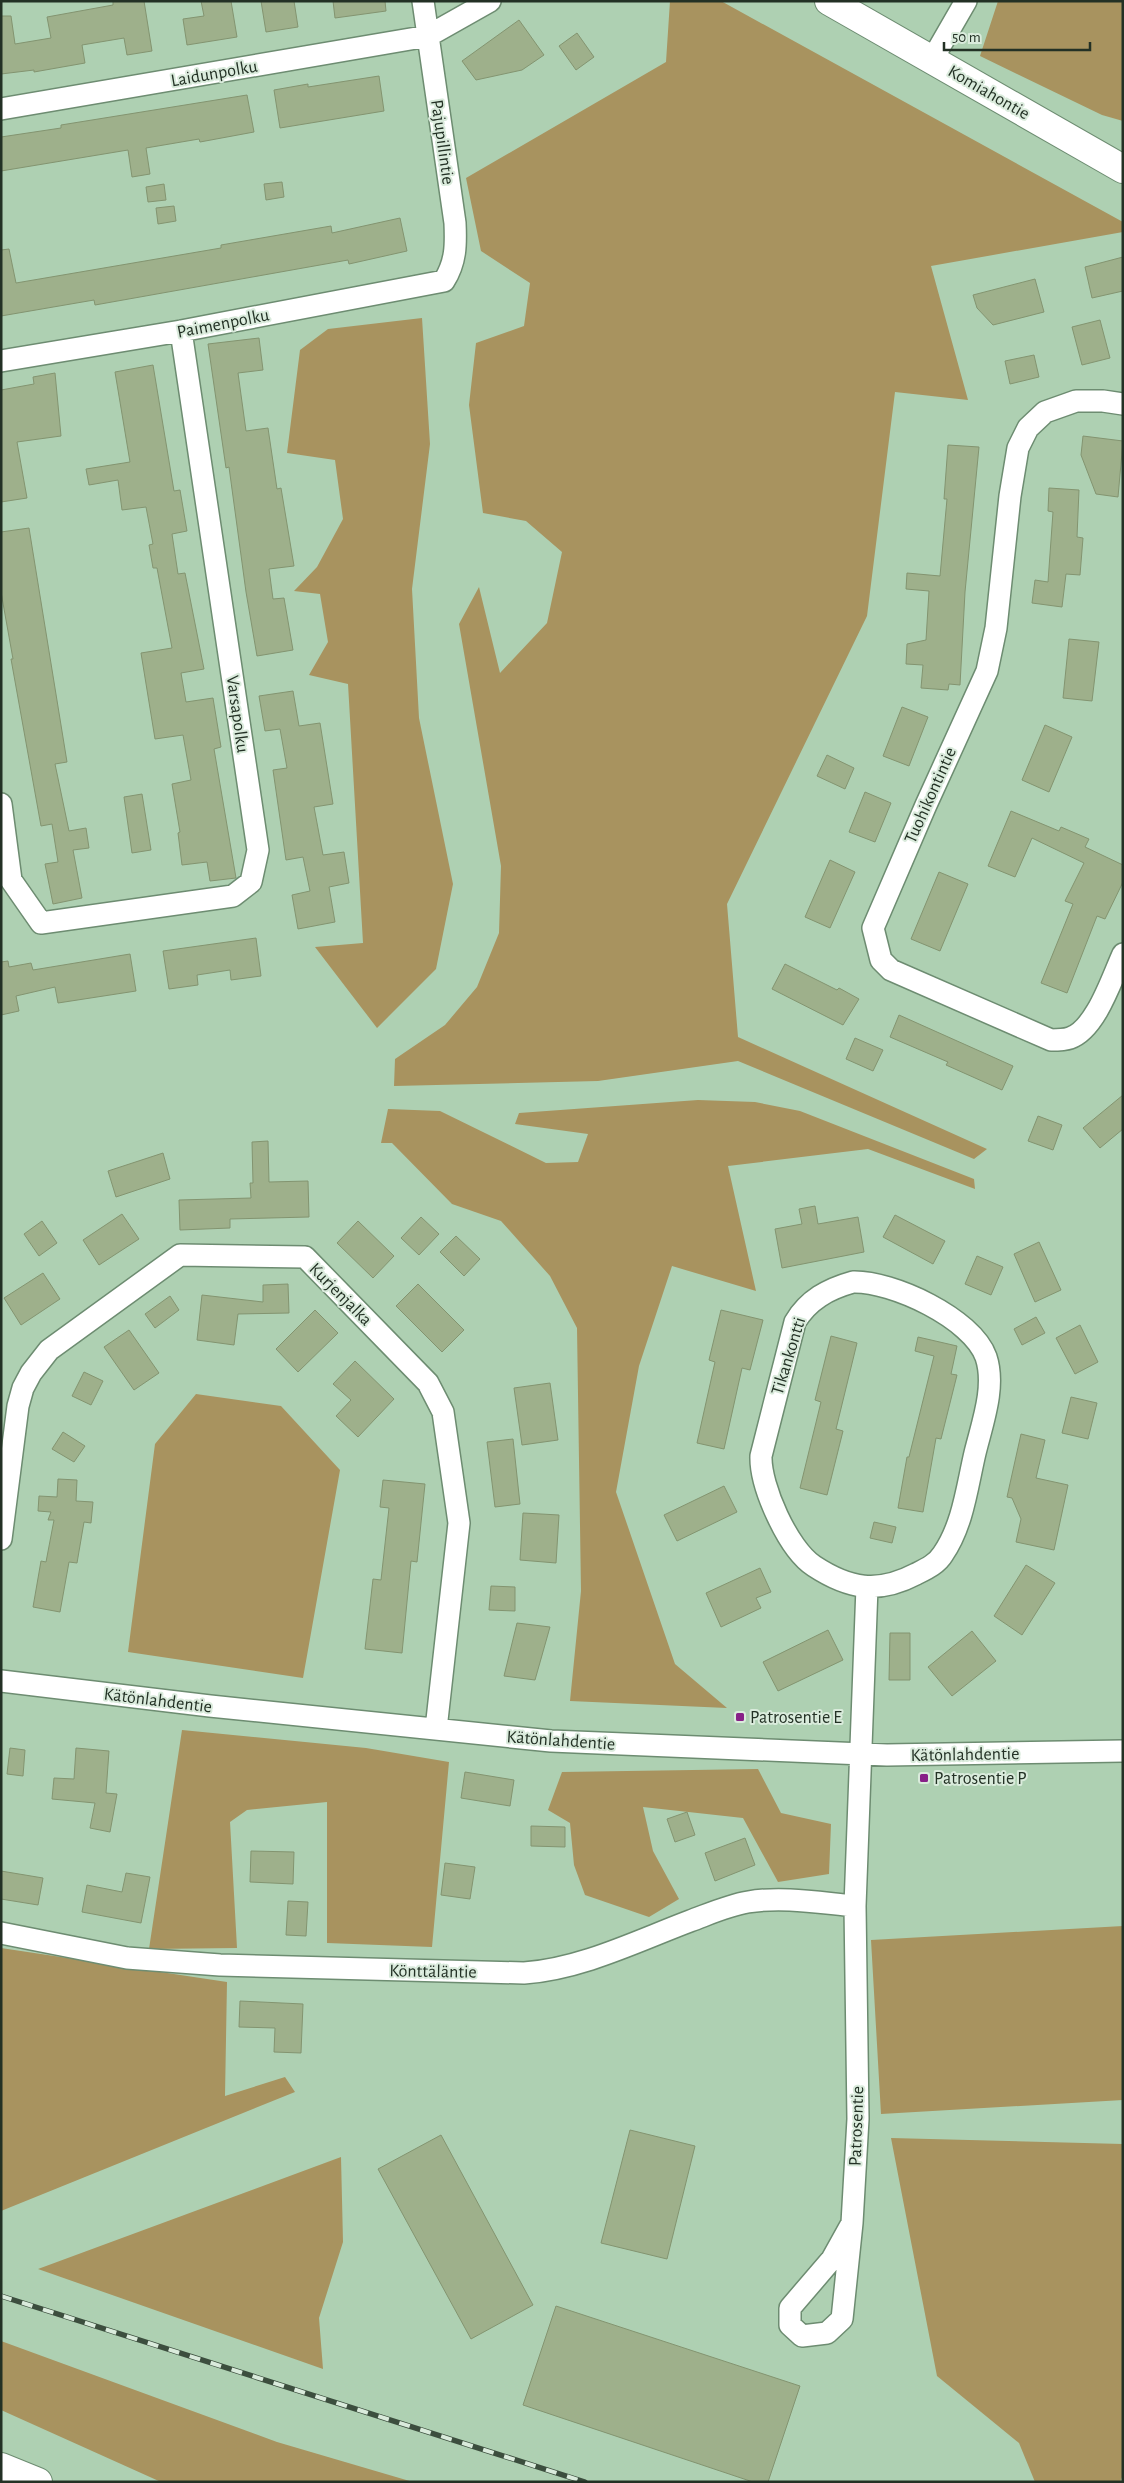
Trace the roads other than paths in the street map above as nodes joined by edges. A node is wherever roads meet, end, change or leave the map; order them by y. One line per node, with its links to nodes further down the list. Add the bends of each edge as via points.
1 (422, 1): 5 (street, Pajupillintie)
2 (490, 1): 5 (street, Laidunpolku)
3 (829, 1): 6 (main road, Komiahontie)
4 (966, 1): 6 (street)
5 (428, 36): 7 (street, Laidunpolku); 9 (street, Pajupillintie, via 455,223 456,248 452,268)
6 (932, 60): 8 (main road, Komiahontie)
7 (1, 109)
8 (1123, 169)
9 (444, 281): 10 (street, Paimenpolku)
10 (181, 331): 11 (street, Paimenpolku); 13 (street, Varsapolku, via 258,850 251,882 234,896 41,923 11,880)
11 (1, 361)
12 (1123, 404): 14 (street, Tuohikontintie, via 1076,401 1045,412 1028,428 1018,448 996,628 986,672 873,928 881,960 891,970 1051,1040 1070,1038 1086,1027 1098,1009)
13 (1, 804)
14 (1123, 954)
15 (1, 1539): 18 (street, Kurjenjalka, via 18,1406 31,1373 49,1350 180,1254 305,1257 428,1383 443,1412 459,1523)
16 (867, 1588): 16 (street, Tikankontti, via 826,1574 801,1555 783,1528 761,1469 761,1456 795,1322 804,1307 824,1293 853,1282 867,1282 935,1307 965,1327 982,1347 990,1385 958,1524 943,1555 931,1567 899,1583); 20 (street)
17 (1, 1681): 18 (street, Kätönlahdentie)
18 (436, 1729): 20 (street, Kätönlahdentie, via 551,1741)
19 (1123, 1751): 20 (street, Kätönlahdentie)
20 (862, 1753): 21 (street, Patrosentie)
21 (855, 1906): 22 (street, Könttäläntie, via 749,1901 578,1963 550,1971 524,1973 220,1965 136,1959); 23 (street, Patrosentie, via 858,2119)
22 (1, 1933)
23 (852, 2223): 23 (street, Patrosentie, via 832,2259 790,2308 790,2325 802,2336 827,2333 842,2318)
24 (1, 2467): 25 (main road)
25 (38, 2482)

